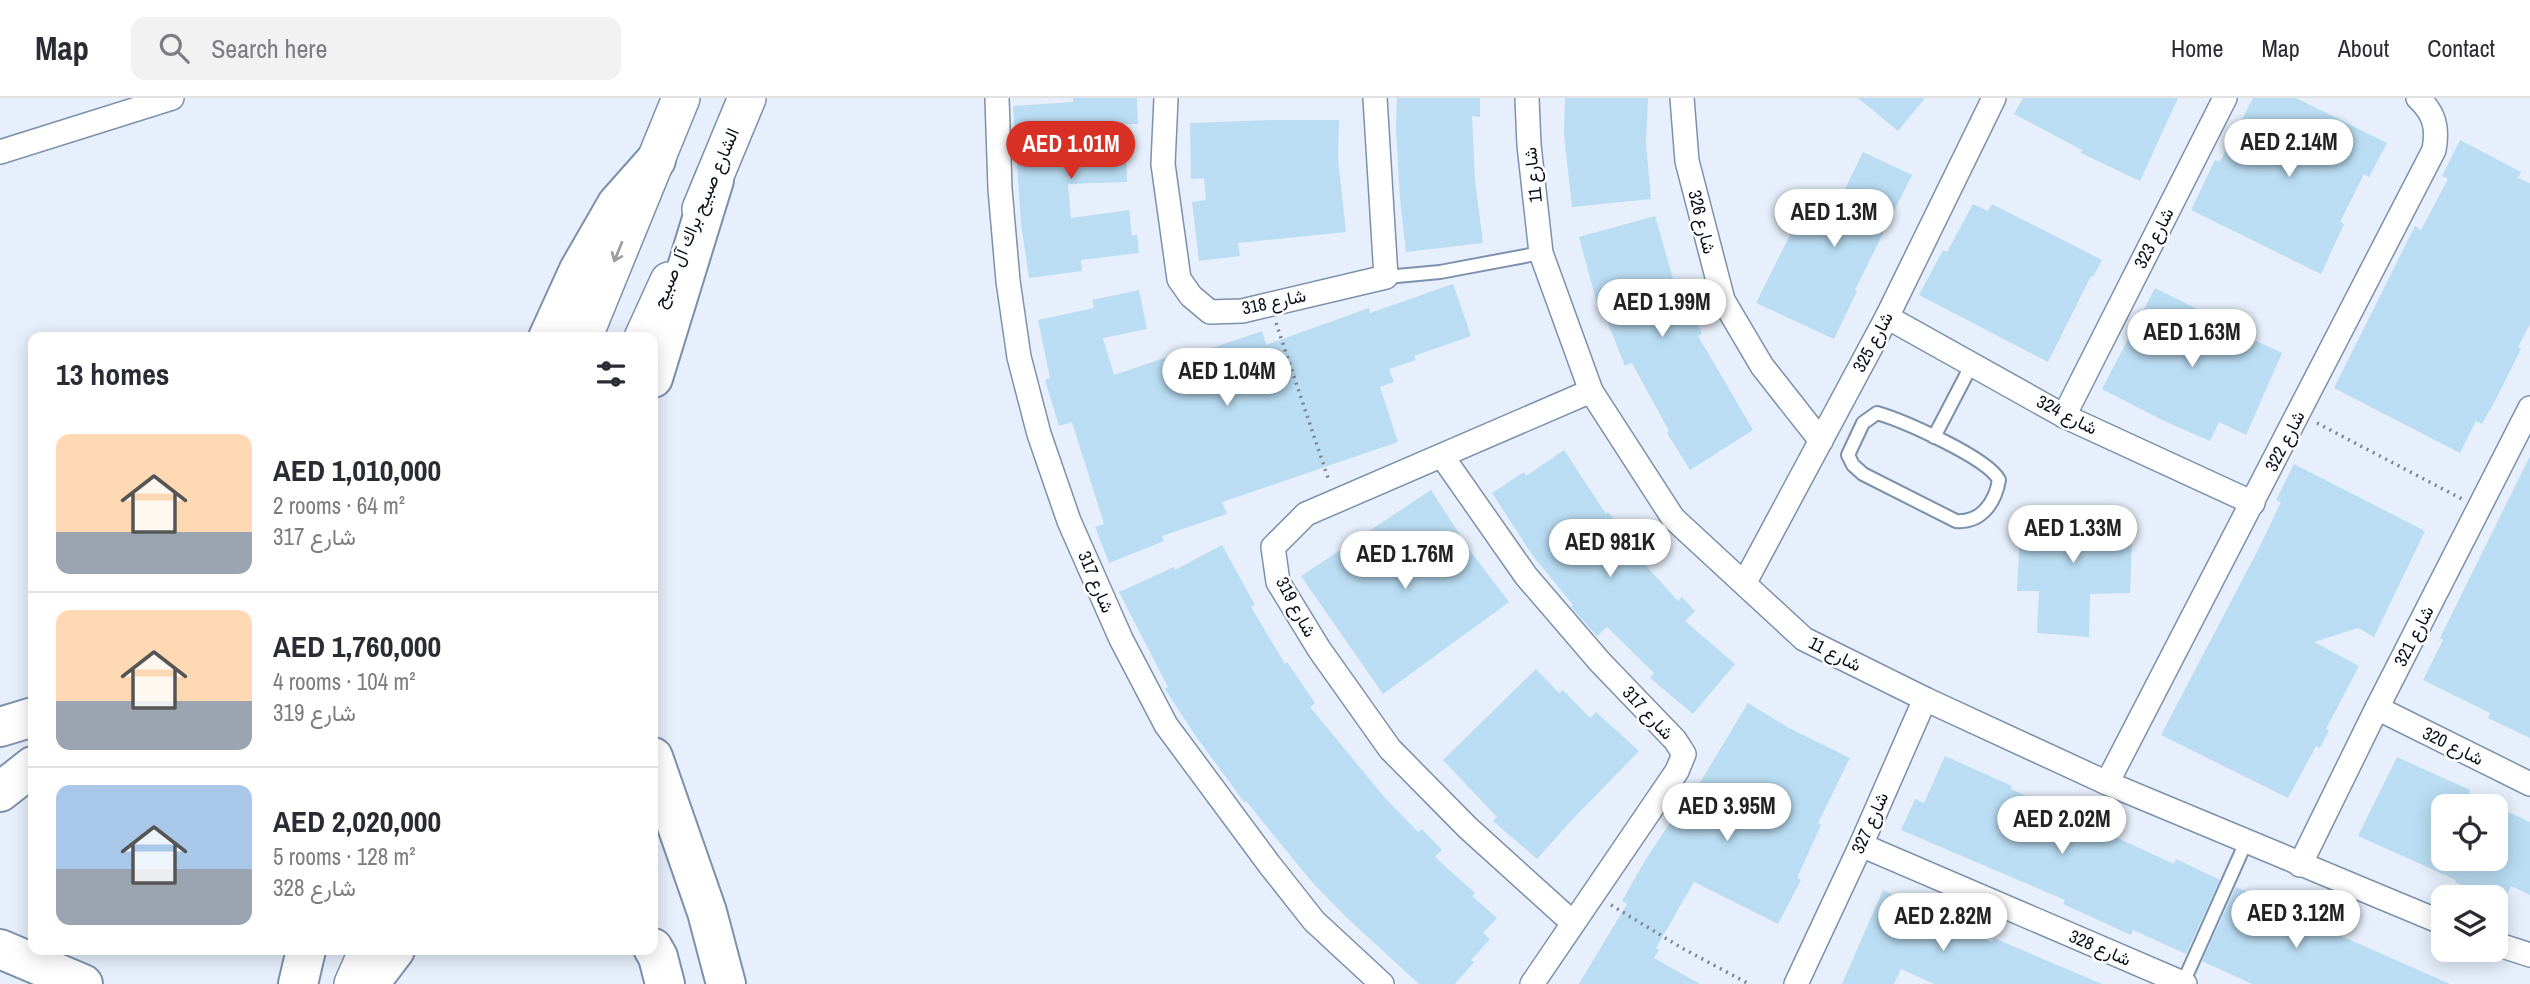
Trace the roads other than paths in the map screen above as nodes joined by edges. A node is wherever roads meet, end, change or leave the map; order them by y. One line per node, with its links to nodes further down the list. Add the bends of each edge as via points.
1 (172, 98): 12 (street)
2 (681, 98): 13 (main road)
3 (747, 98): 14 (main road, الشارع صبيح براك آل صبيح)
4 (997, 98): 66 (street, شارع 317, via 1001,202 1019,357 1069,521 1115,627 1166,725 1204,778 1314,921)
5 (1166, 98): 16 (street, شارع 318, via 1163,164 1178,279 1210,312 1242,311)
6 (1375, 98): 16 (street)
7 (1527, 98): 15 (street, شارع 11)
8 (1682, 98): 27 (street, شارع 326, via 1687,161 1723,300 1762,366)
9 (1994, 98): 17 (street, شارع 325)
10 (2225, 98): 25 (street, شارع 323)
11 (2418, 98): 29 (street, شارع 322, via 2438,129 2434,150)
12 (0, 152)
13 (656, 160): 18 (highway, via 605,223); 19 (main road, one-way to 19)
14 (714, 180): 20 (main road, الشارع صبيح براك آل صبيح); 21 (highway)
15 (1541, 253): 16 (lane); 23 (street, شارع 11)
16 (1385, 278)
17 (1887, 317): 22 (street, شارع 324); 27 (street, شارع 325)
18 (551, 332)
19 (585, 332)
20 (646, 332)
21 (658, 362)
22 (1972, 364): 25 (street, شارع 324); 26 (lane)
23 (1591, 391): 28 (street, شارع 319); 30 (street, شارع 11, via 1672,518)
24 (2529, 414): 32 (street, شارع 321)
25 (2064, 416): 29 (street, شارع 324)
26 (1934, 437): 26 (lane, via 1877,413 1863,423 1848,455 1863,474 1956,521 1977,518 1998,489 1996,474)
27 (1821, 441): 30 (street, شارع 325)
28 (1442, 456): 45 (street, شارع 317, via 1526,576 1684,754); 45 (street, شارع 319, via 1306,514 1273,547 1278,582 1390,749 1468,828)
29 (2253, 503): 37 (street, شارع 322)
30 (1745, 582): 31 (street, شارع 11, via 1804,639)
31 (1925, 699): 37 (street, شارع 11); 42 (street, شارع 327)
32 (2377, 708): 38 (street, شارع 320); 43 (street, شارع 321)
33 (28, 719): 34 (highway)
34 (0, 727)
35 (28, 770): 39 (highway)
36 (658, 772): 65 (highway)
37 (2107, 783): 41 (street, شارع 11)
38 (2530, 784)
39 (0, 792)
40 (658, 802): 57 (highway)
41 (2246, 842): 43 (street, شارع 11); 69 (lane)
42 (1861, 845): 68 (street, شارع 327); 69 (street, شارع 328)
43 (2300, 865): 44 (street, شارع 11)
44 (2431, 918)
45 (1573, 923): 67 (street, شارع 317)
46 (2508, 944): 47 (street)
47 (2530, 945)
48 (2508, 947): 56 (street)
49 (0, 949): 58 (highway)
50 (78, 955): 59 (highway)
51 (305, 955): 60 (highway)
52 (322, 955): 61 (main road)
53 (366, 955): 62 (main road)
54 (391, 955): 63 (highway)
55 (657, 955): 64 (highway)
56 (2530, 955)
57 (696, 970)
58 (83, 984)
59 (108, 984)
60 (298, 984)
61 (309, 984)
62 (353, 984)
63 (369, 984)
64 (665, 984)
65 (726, 984)
66 (1382, 984)
67 (1532, 984)
68 (1796, 984)
69 (2184, 984)

